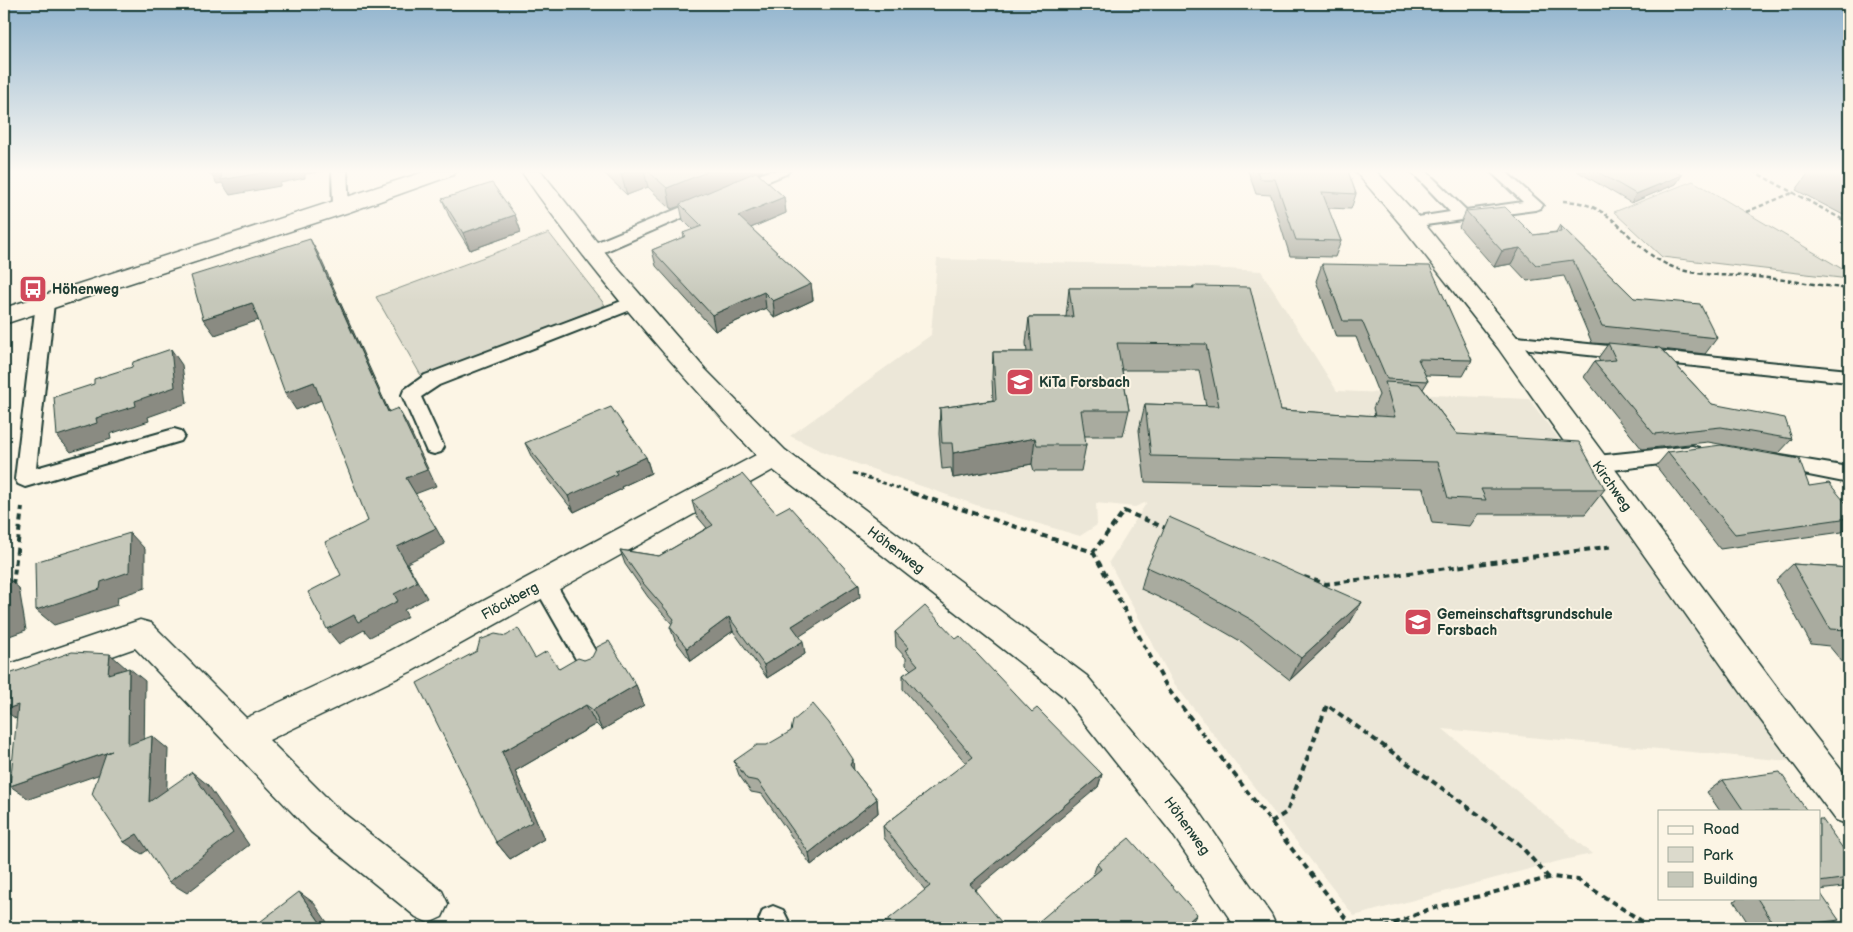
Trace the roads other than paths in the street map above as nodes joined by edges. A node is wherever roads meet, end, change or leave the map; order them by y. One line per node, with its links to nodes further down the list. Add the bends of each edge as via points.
1 (321, 214): 10 (street)
2 (564, 214): 8 (street, Höhenweg)
3 (677, 214): 8 (lane)
4 (1404, 214): 7 (street, Kirchweg)
5 (1466, 214): 6 (lane)
6 (1462, 215): 7 (lane)
7 (1411, 222): 12 (street, Kirchweg)
8 (592, 251): 9 (street, Höhenweg)
9 (635, 302): 15 (lane, via 432,380 411,395); 17 (street, Höhenweg, via 696,375)
10 (45, 303): 11 (street); 14 (lane, via 25,479)
11 (4, 316)
12 (1507, 342): 13 (lane); 19 (street, Kirchweg)
13 (1849, 376)
14 (174, 436)
15 (434, 446)
16 (1708, 451): 19 (lane)
17 (775, 457): 21 (street, Flöckberg); 27 (street, Höhenweg, via 1075,686 1184,820)
18 (1754, 459): 20 (lane)
19 (1597, 464): 25 (street, Kirchweg, via 1766,700)
20 (1849, 475)
21 (544, 583): 22 (lane); 24 (street, Flöckberg, via 401,661)
22 (593, 668)
23 (4, 680): 24 (street, via 140,633)
24 (242, 736): 26 (street, via 324,820)
25 (1849, 808)
26 (429, 904)
27 (1258, 928)

